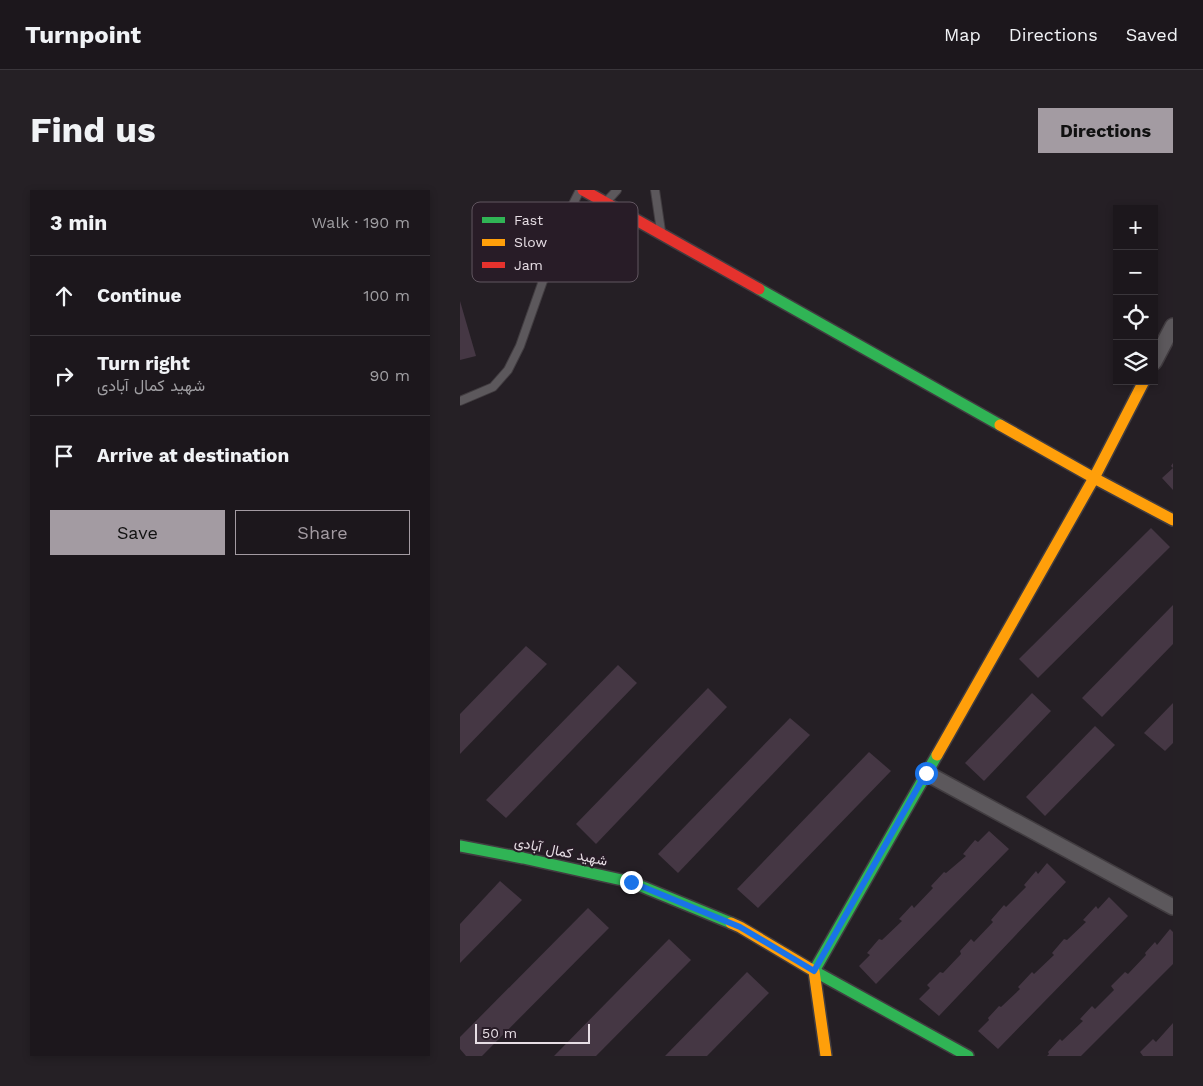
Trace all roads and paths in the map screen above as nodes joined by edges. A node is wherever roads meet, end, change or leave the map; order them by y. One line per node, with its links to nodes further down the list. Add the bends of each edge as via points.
1 (581, 190): 4 (lane); 5 (street)
2 (617, 190): 5 (lane)
3 (655, 190): 7 (lane)
4 (575, 202)
5 (606, 202)
6 (638, 221): 7 (street)
7 (661, 234): 13 (street)
8 (543, 282): 12 (lane, via 508,370 493,387)
9 (1173, 326): 10 (street)
10 (1158, 354)
11 (1142, 385): 13 (street)
12 (460, 401)
13 (1094, 478): 14 (street); 15 (street)
14 (1173, 520)
15 (926, 773): 17 (street); 18 (street)
16 (460, 846): 18 (street, شهید کمال آبادی, via 631,882 740,927)
17 (1173, 907)
18 (814, 971): 19 (street); 20 (street, شهید کمال آبادی)
19 (826, 1056)
20 (968, 1056)

